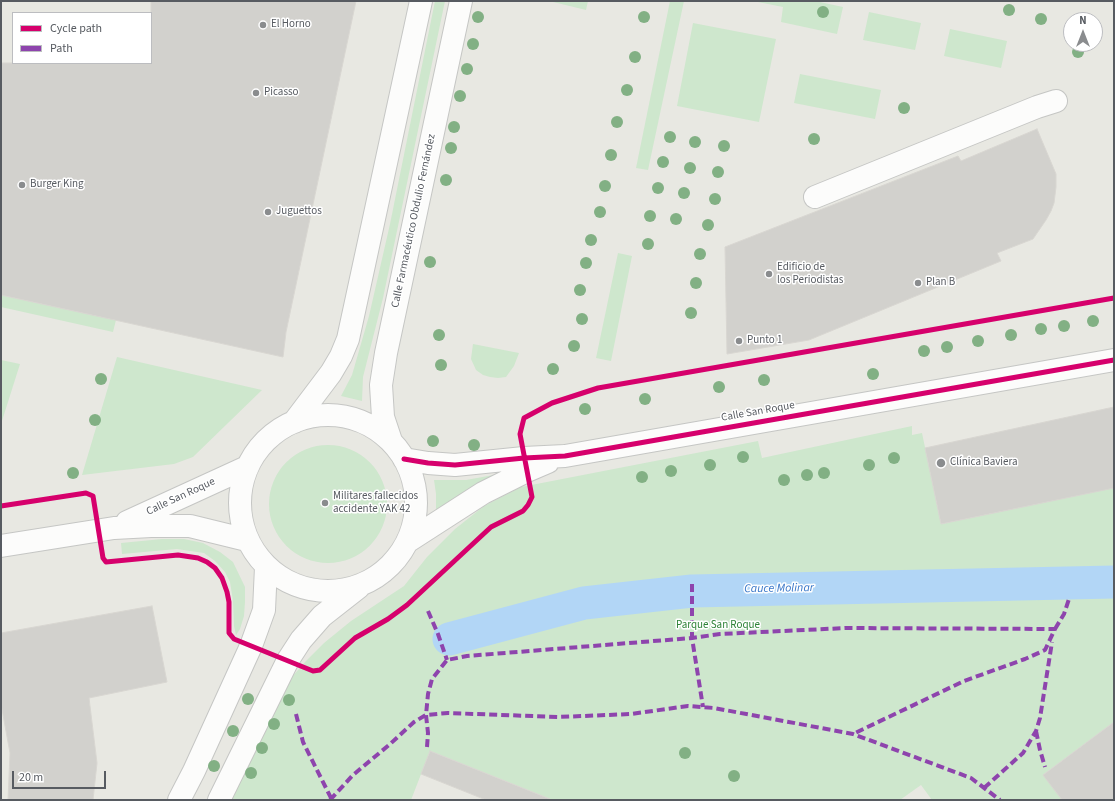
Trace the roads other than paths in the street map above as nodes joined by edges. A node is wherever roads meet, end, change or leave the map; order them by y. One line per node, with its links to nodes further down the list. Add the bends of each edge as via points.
1 (421, 1): 6 (street, via 348,339 331,373)
2 (461, 1): 7 (street, Calle Farmacéutico Obdulio Fernández, via 386,353 381,385 383,416)
3 (1056, 101): 4 (street)
4 (815, 197)
5 (1114, 360): 8 (street, Calle San Roque)
6 (294, 422): 7 (street, via 328,415 362,422); 10 (street, via 266,440)
7 (391, 442): 9 (street)
8 (565, 456): 9 (street, Calle San Roque, via 455,465); 13 (street, Calle San Roque, via 483,493)
9 (404, 459): 13 (street, via 415,486 416,514)
10 (247, 467): 11 (street, Calle San Roque); 12 (street, via 239,503)
11 (114, 528): 12 (street, Calle San Roque, via 190,526); 14 (street, Calle San Roque)
12 (247, 540): 15 (street)
13 (407, 542): 16 (street, via 388,568)
14 (1, 546)
15 (266, 567): 16 (street, via 294,585 328,592); 17 (street, via 264,610 251,646)
16 (362, 585): 18 (street, via 322,616 301,640 288,660)
17 (179, 800)
18 (219, 800)

